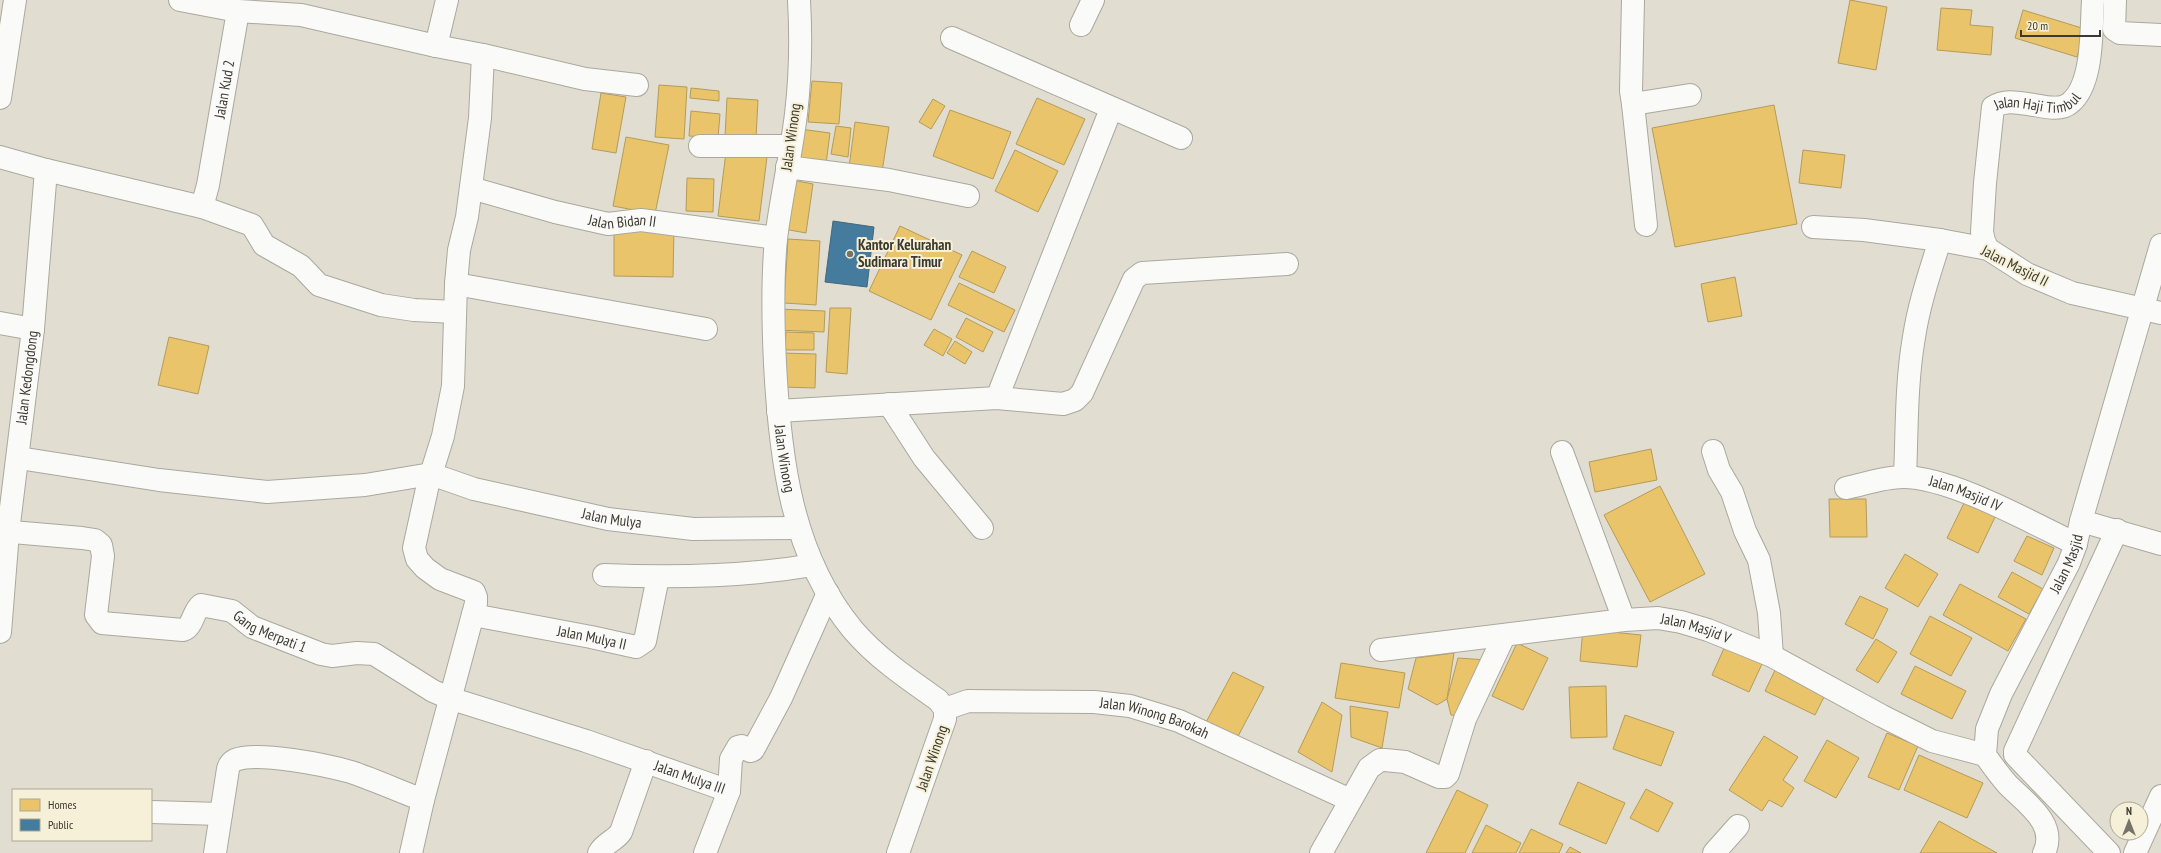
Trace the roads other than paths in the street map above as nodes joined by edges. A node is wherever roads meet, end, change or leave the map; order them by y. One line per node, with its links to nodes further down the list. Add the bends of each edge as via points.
1 (180, 0): 9 (street)
2 (447, 0): 13 (street)
3 (799, 0): 22 (street, Jalan Winong, via 796,114)
4 (1093, 0): 10 (street)
5 (1632, 0): 18 (street)
6 (2093, 0): 34 (street, Jalan Haji Timbul, via 2087,76 2070,103 2051,108 2008,102 1993,107 1982,232)
7 (2115, 0): 11 (street, via 2114,29 2120,33)
8 (9, 11): 17 (street)
9 (238, 11): 13 (street, via 300,15); 28 (street, Jalan Kud 2)
10 (1082, 25)
11 (2161, 35)
12 (952, 38): 19 (street)
13 (436, 46): 14 (street)
14 (483, 55): 15 (street, via 585,79); 26 (street, via 480,118)
15 (637, 85)
16 (1690, 95): 18 (street)
17 (0, 98)
18 (1633, 104): 29 (street)
19 (1111, 109): 20 (street); 42 (street)
20 (1181, 138)
21 (700, 146): 22 (street)
22 (790, 146): 24 (street, Jalan Winong)
23 (0, 157): 25 (street)
24 (787, 167): 27 (street, via 889,180); 31 (street, Jalan Winong)
25 (46, 170): 28 (street); 40 (street, Jalan Kedongdong)
26 (471, 188): 31 (street, Jalan Bidan II, via 608,224 641,220); 36 (street, via 459,250)
27 (968, 196)
28 (202, 207): 38 (street, via 252,225 264,245 301,266 319,285 388,306)
29 (1646, 225)
30 (1813, 227): 32 (street, Jalan Masjid II, via 1864,230)
31 (776, 238): 44 (street, Jalan Winong, via 773,272)
32 (1940, 240): 34 (street, Jalan Masjid II); 49 (street, via 1924,292 1914,338 1907,410)
33 (2161, 245): 37 (street, Jalan Masjid)
34 (1988, 249): 37 (street, Jalan Masjid II, via 2027,274 2072,293)
35 (1286, 264): 42 (street, via 1142,273 1134,279 1082,393 1075,400 1063,404)
36 (456, 284): 38 (street); 41 (street)
37 (2152, 311): 51 (street, Jalan Masjid)
38 (455, 312): 48 (street, via 453,386 443,436)
39 (0, 323): 40 (street)
40 (33, 328): 47 (street, Jalan Kedongdong)
41 (706, 329)
42 (997, 398): 43 (street)
43 (889, 404): 44 (street); 53 (street, via 924,458)
44 (778, 411): 52 (street, Jalan Winong)
45 (1713, 451): 67 (street, via 1759,560 1769,613)
46 (1562, 452): 63 (street)
47 (19, 458): 48 (street, via 159,480 267,492 365,485); 55 (street, Jalan Kedongdong)
48 (431, 474): 52 (street, Jalan Mulya, via 474,489 608,520 693,529); 62 (street, via 414,548 417,559 440,579 474,592 476,597)
49 (1905, 477): 50 (street, Jalan Masjid IV); 56 (street, Jalan Masjid IV, via 1960,490)
50 (1846, 488)
51 (2081, 521): 54 (street); 56 (street, Jalan Masjid)
52 (798, 528): 58 (street, Jalan Winong)
53 (982, 528)
54 (2117, 530): 57 (street); 87 (street, via 2015,751 2015,755)
55 (4, 532): 64 (street, Jalan Kedongdong); 68 (street, Gang Merpati 1, via 82,538 95,540 101,545 103,556 96,615 102,623 183,630 189,627 201,605 227,610 237,614 252,627 321,654 374,654)
56 (2076, 544): 70 (street, Jalan Masjid, via 2069,563 2002,694 1987,729)
57 (2161, 544)
58 (813, 565): 60 (street, via 774,572); 61 (street, Jalan Winong)
59 (604, 574): 60 (street)
60 (658, 577): 62 (street, Jalan Mulya II, via 645,641 636,647)
61 (828, 593): 69 (street, Jalan Winong, via 853,630 885,662 938,700); 72 (street, Jalan Mulya III, via 781,698 753,750 738,747 731,759)
62 (473, 615): 68 (street)
63 (1624, 620): 65 (street, Jalan Masjid V); 67 (street, Jalan Masjid V, via 1658,618 1681,622)
64 (0, 632)
65 (1504, 636): 66 (street, Jalan Masjid V); 75 (street, via 1465,719 1445,777 1439,777 1405,762 1380,760 1369,768)
66 (1381, 650)
67 (1772, 656): 70 (street, Jalan Masjid V, via 1932,741)
68 (449, 698): 71 (street, Jalan Mulya III); 74 (street)
69 (945, 709): 75 (street, Jalan Winong Barokah, via 968,701 1094,702 1130,706 1179,721); 80 (street, Jalan Winong, via 946,719)
70 (1985, 755): 79 (street, via 2007,784 2045,824)
71 (646, 761): 72 (street, Jalan Mulya III); 83 (street, via 622,832 604,845)
72 (729, 791): 84 (street)
73 (2161, 796): 88 (street)
74 (422, 800): 77 (street, via 350,772 284,758 259,757 231,763); 82 (street)
75 (1350, 800): 85 (street)
76 (152, 812): 77 (street)
77 (221, 814): 81 (street)
78 (1738, 826): 86 (street)
79 (2049, 850)
80 (901, 852)
81 (214, 853)
82 (411, 853)
83 (599, 853)
84 (705, 853)
85 (1321, 853)
86 (1714, 853)
87 (2109, 853)
88 (2135, 853)

